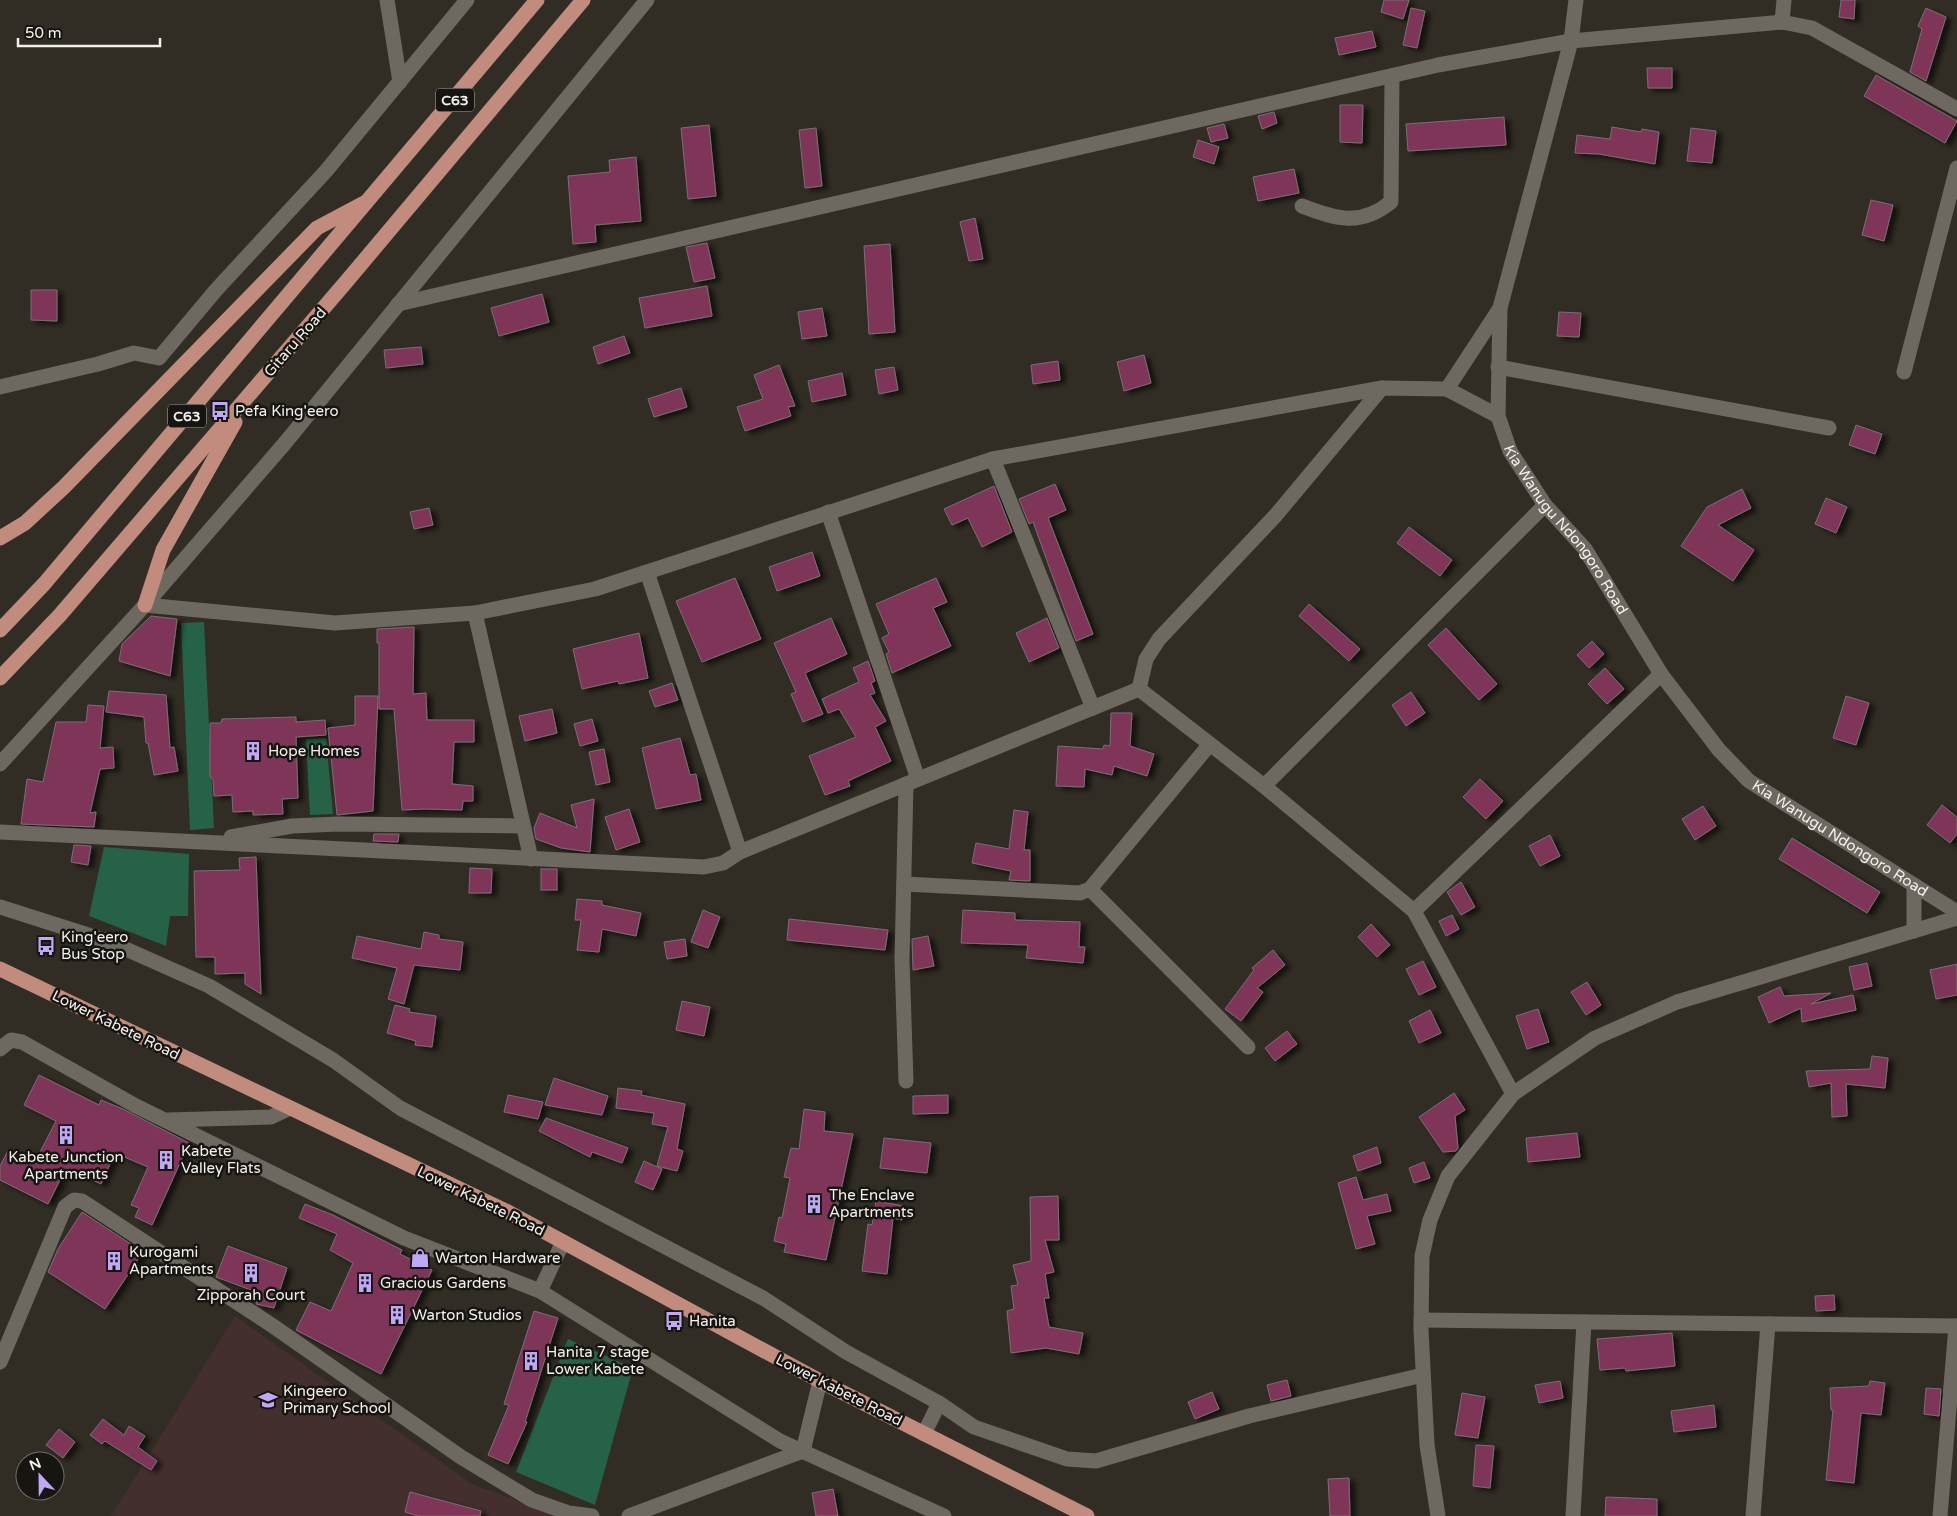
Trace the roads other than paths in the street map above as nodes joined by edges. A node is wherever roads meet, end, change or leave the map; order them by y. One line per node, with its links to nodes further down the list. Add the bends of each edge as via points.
1 (387, 0): 11 (street)
2 (467, 0): 11 (street)
3 (537, 0): 14 (main road, C63)
4 (583, 0): 23 (main road, Gitaru Road / C63)
5 (647, 0): 16 (street)
6 (1576, 0): 9 (street, Kia Wanugu Ndongoro Road)
7 (1784, 0): 8 (street)
8 (1782, 22): 9 (street); 12 (street, via 1812,28)
9 (1571, 41): 10 (street); 17 (street, Kia Wanugu Ndongoro Road)
10 (1392, 76): 15 (street, via 1391,202 1376,214 1352,219 1327,216); 16 (street)
11 (400, 82): 20 (street, via 326,171 216,290 159,358 134,353)
12 (1957, 108)
13 (1957, 168): 19 (street)
14 (372, 199): 29 (main road, via 317,228 64,487 24,523); 33 (main road, C63, via 50,577)
15 (1302, 206)
16 (398, 304): 31 (street, via 285,443)
17 (1500, 308): 18 (street, Kia Wanugu Ndongoro Road); 22 (street)
18 (1498, 367): 24 (street, Kia Wanugu Ndongoro Road); 25 (street)
19 (1904, 372)
20 (0, 387)
21 (1382, 388): 22 (street); 26 (street); 36 (street, via 1276,515 1158,639 1146,659)
22 (1447, 389): 24 (street)
23 (251, 392): 31 (main road, via 163,550); 35 (main road, Gitaru Road / C63, via 60,615)
24 (1498, 416): 27 (street, Kia Wanugu Ndongoro Road, via 1510,451)
25 (1829, 428)
26 (993, 459): 28 (street); 37 (street)
27 (1545, 505): 34 (street, Kia Wanugu Ndongoro Road, via 1585,549); 41 (street)
28 (828, 512): 30 (street); 40 (street)
29 (0, 538)
30 (647, 572): 32 (street, via 596,589); 45 (street)
31 (145, 605): 32 (street, via 336,623); 39 (street)
32 (475, 613): 42 (street)
33 (0, 630)
34 (1661, 674): 48 (street, Kia Wanugu Ndongoro Road, via 1719,750 1749,781); 51 (street)
35 (0, 678)
36 (1139, 689): 37 (street); 38 (street)
37 (1093, 708): 40 (street)
38 (1210, 744): 41 (street); 49 (street)
39 (0, 764)
40 (912, 782): 45 (street); 47 (street)
41 (1264, 786): 51 (street)
42 (523, 826): 44 (street, via 301,825); 46 (street)
43 (0, 832): 44 (street)
44 (202, 842): 46 (street)
45 (740, 852): 46 (street, via 723,863 704,867)
46 (531, 859)
47 (904, 884): 49 (street, via 1080,893); 58 (street, via 902,960)
48 (1914, 885): 52 (street, Kia Wanugu Ndongoro Road); 54 (street)
49 (1090, 889): 56 (street)
50 (0, 907): 72 (street, via 110,942 209,986 333,1060 400,1108 762,1298 846,1352)
51 (1414, 911): 59 (street)
52 (1957, 912)
53 (1957, 918): 54 (street)
54 (1914, 931): 59 (street, via 1678,1002 1595,1038)
55 (0, 969): 60 (main road, Lower Kabete Road)
56 (1248, 1047)
57 (0, 1049): 61 (street, via 11,1040 22,1042)
58 (906, 1080)
59 (1513, 1094): 64 (street, via 1448,1176 1430,1220 1422,1256)
60 (290, 1108): 61 (street, via 271,1116); 62 (main road, Lower Kabete Road, via 508,1212)
61 (164, 1120): 63 (street, via 404,1238)
62 (563, 1242): 63 (street); 71 (main road, Lower Kabete Road)
63 (540, 1291): 74 (street, via 780,1441)
64 (1421, 1320): 65 (street); 70 (street)
65 (1584, 1322): 66 (street); 80 (street)
66 (1768, 1324): 67 (street); 81 (street)
67 (1957, 1326): 82 (street)
68 (3, 1345): 69 (street); 75 (street, via 65,1207 74,1200 82,1200 274,1326 461,1457 532,1500 569,1513)
69 (0, 1362)
70 (1423, 1375): 72 (street, via 1249,1416 1096,1461 1067,1459 974,1427); 79 (street, via 1427,1445)
71 (820, 1381): 73 (main road, Lower Kabete Road); 74 (street)
72 (939, 1403): 73 (street)
73 (924, 1434): 78 (main road, Lower Kabete Road)
74 (803, 1451): 76 (street); 77 (street)
75 (592, 1516)
76 (630, 1516)
77 (944, 1516)
78 (1087, 1516)
79 (1438, 1516)
80 (1573, 1516)
81 (1754, 1516)
82 (1940, 1516)

